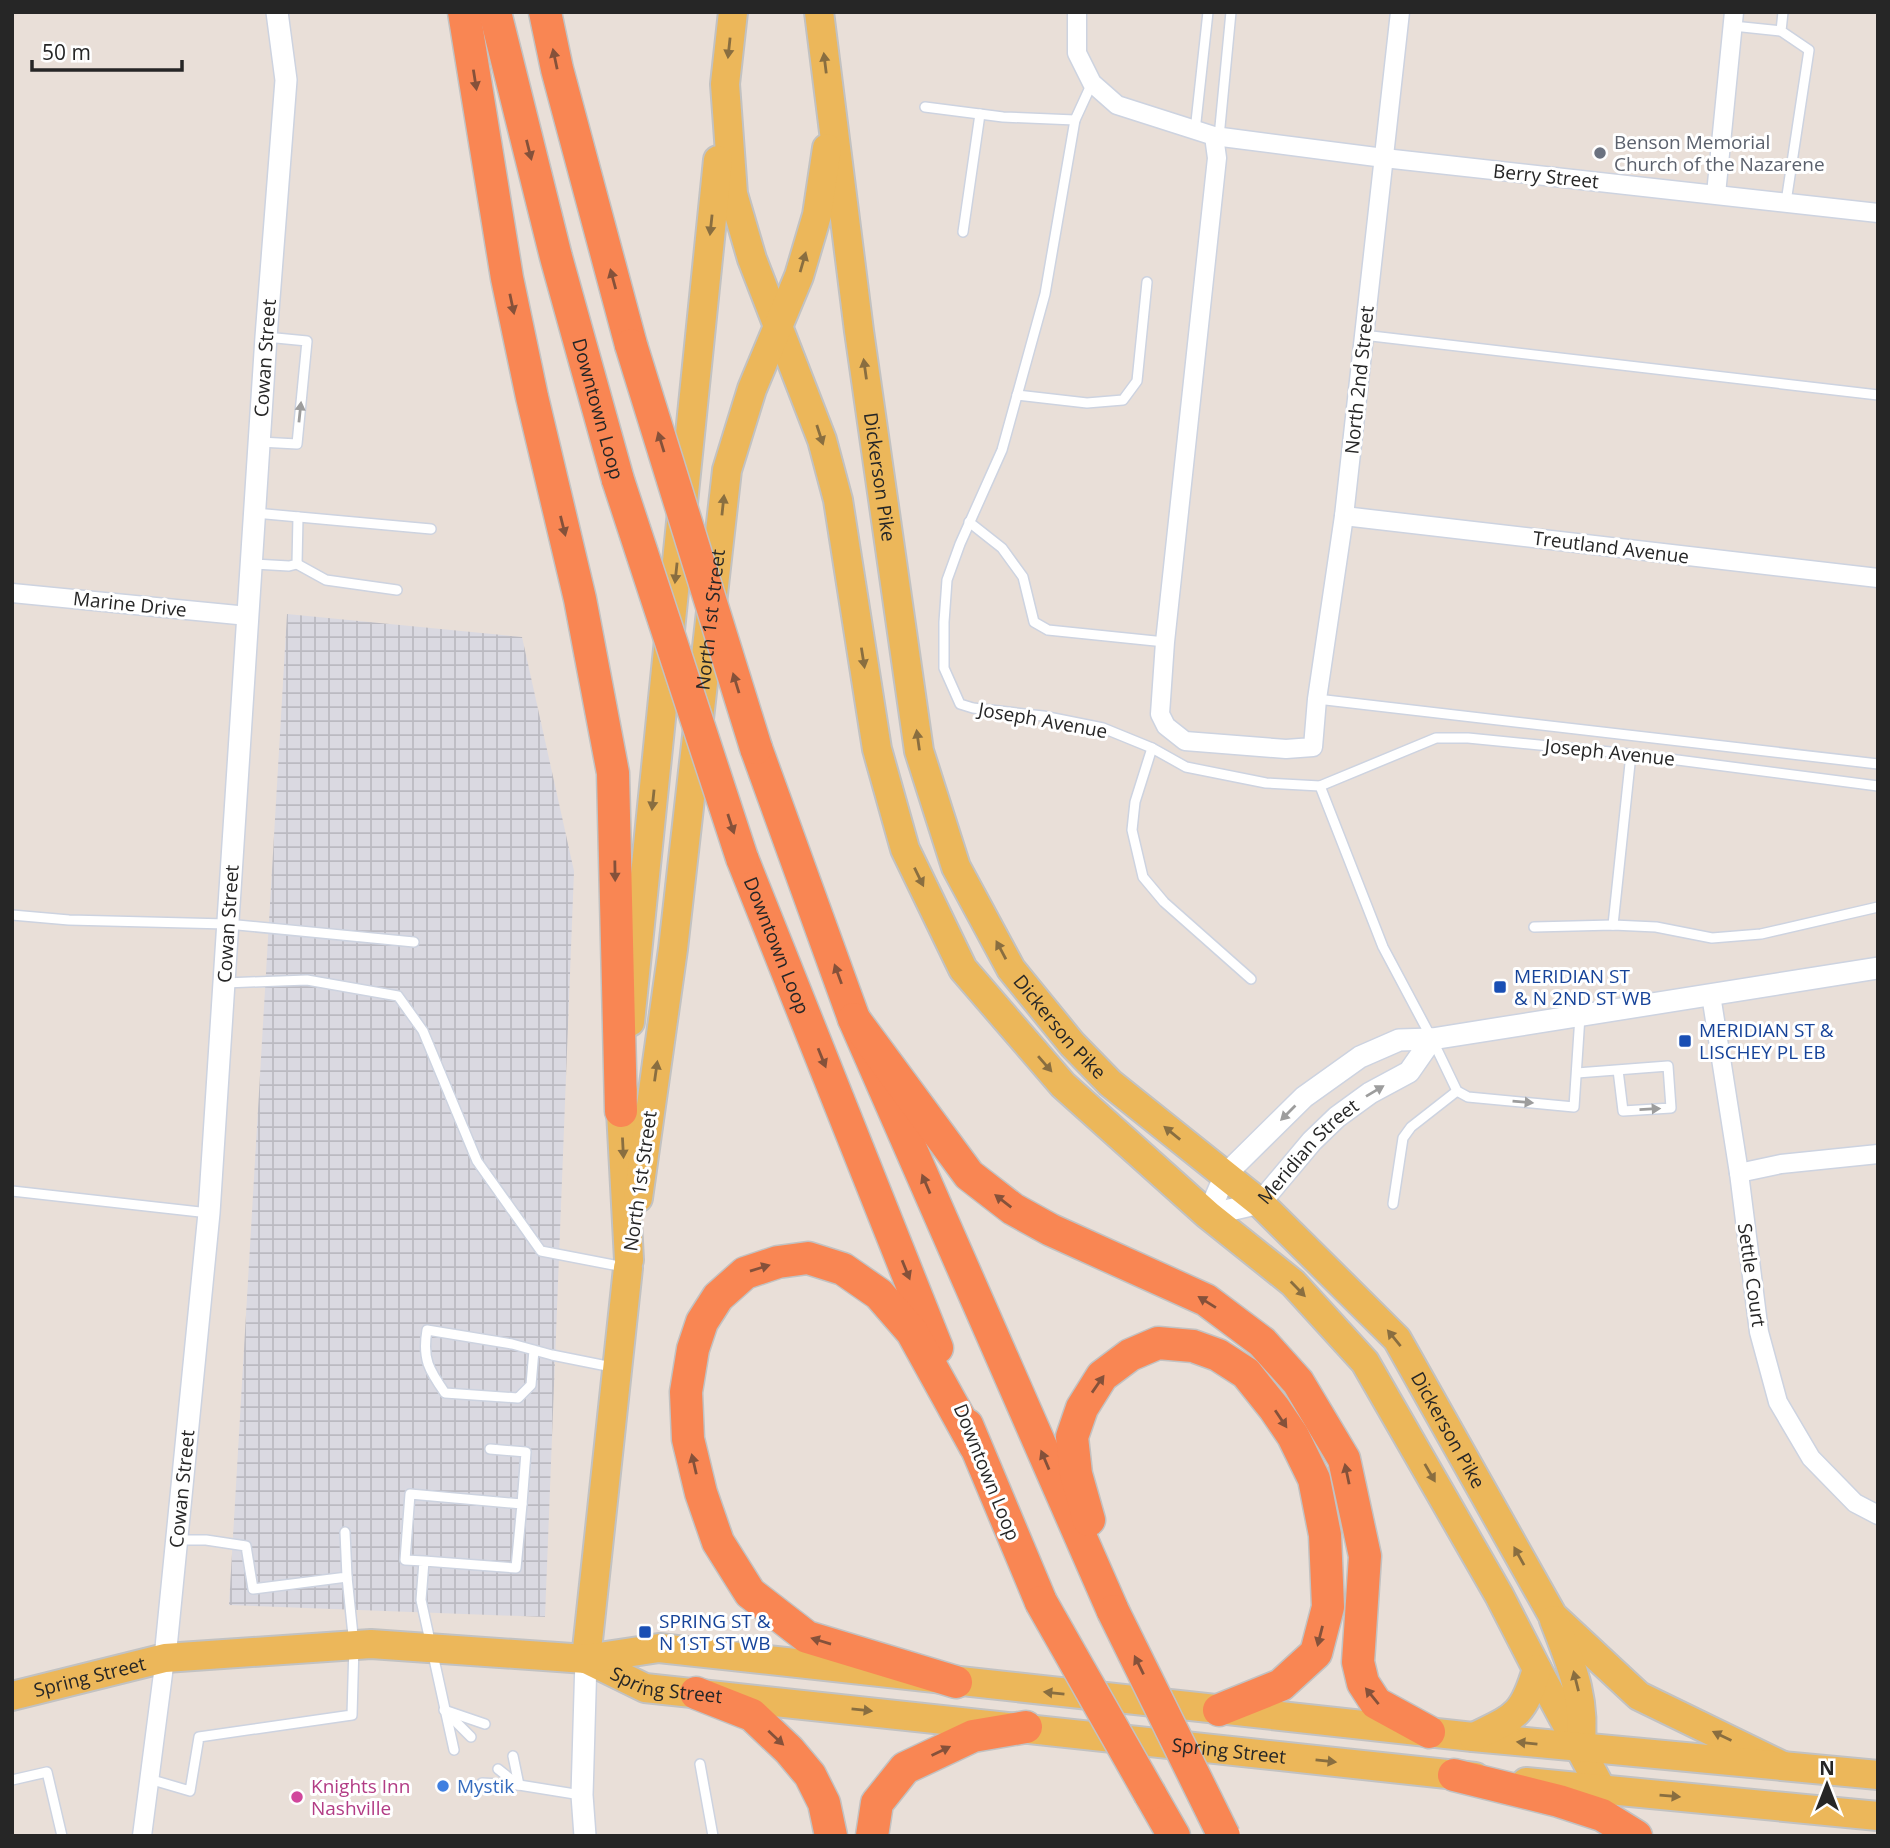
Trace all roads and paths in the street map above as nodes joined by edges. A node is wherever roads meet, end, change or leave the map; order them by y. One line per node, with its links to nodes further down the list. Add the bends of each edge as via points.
1 (277, 12): 30 (street, Cowan Street, via 286,80)
2 (464, 12): 68 (highway, one-way to 68, via 507,278 580,599 613,773)
3 (495, 12): 80 (highway, Downtown Loop, one-way to 80, bridge, via 618,480 742,858)
4 (545, 12): 63 (highway, one-way to 4, bridge, via 756,748 631,345)
5 (733, 12): 15 (main road, Dickerson Pike, one-way to 15)
6 (819, 12): 17 (main road, Dickerson Pike, one-way to 6)
7 (1077, 12): 14 (street, via 1077,53)
8 (1208, 12): 20 (lane)
9 (1231, 12): 21 (lane)
10 (1400, 12): 22 (street, North 2nd Street)
11 (1783, 12): 13 (lane)
12 (1734, 19): 13 (lane); 23 (street)
13 (1781, 31): 24 (lane, via 1809,50)
14 (1092, 83): 19 (lane, Joseph Avenue); 20 (street, via 1117,105)
15 (725, 84): 28 (main road, Dickerson Pike, via 733,194); 68 (main road, North 1st Street, one-way to 68)
16 (925, 107): 18 (lane)
17 (832, 114): 28 (main road, North 1st Street, one-way to 17, via 817,215); 71 (main road, Dickerson Pike, one-way to 17, via 1110,1083 1072,1044 1011,969 956,867 919,751)
18 (980, 114): 19 (lane); 26 (lane)
19 (1075, 120): 31 (lane, Joseph Avenue, via 1045,294)
20 (1195, 131): 21 (street)
21 (1216, 136): 22 (street, Berry Street); 45 (street)
22 (1384, 158): 23 (street, Berry Street); 29 (street, North 2nd Street)
23 (1716, 194): 24 (street, Berry Street)
24 (1786, 202): 25 (street, Berry Street)
25 (1878, 213)
26 (963, 232)
27 (1147, 282): 31 (lane, via 1137,381 1123,400 1087,403)
28 (778, 325): 68 (main road, North 1st Street, one-way to 28, via 629,1260 677,922 727,470); 76 (main road, Dickerson Pike, one-way to 76, via 822,440 838,500 877,749 905,849 963,969 1063,1085)
29 (1363, 335): 32 (lane); 35 (street, North 2nd Street)
30 (266, 337): 33 (street, Cowan Street); 33 (lane, one-way to 30, via 296,444 307,341)
31 (1017, 395): 37 (lane, Joseph Avenue, via 1002,450)
32 (1878, 395)
33 (260, 442): 34 (street, Cowan Street)
34 (255, 513): 36 (lane); 39 (street, Cowan Street)
35 (1344, 516): 41 (street, Treutland Avenue); 46 (street, North 2nd Street)
36 (298, 517): 38 (lane); 40 (lane)
37 (969, 522): 45 (lane, via 1002,548 1023,577 1034,622 1048,630); 47 (lane, Joseph Avenue, via 947,580 944,622 944,668 960,704 1103,728)
38 (431, 528)
39 (252, 564): 40 (lane); 44 (street, Cowan Street)
40 (296, 564): 42 (lane, via 326,580)
41 (1878, 579)
42 (397, 590)
43 (12, 593): 44 (street, Marine Drive)
44 (248, 616): 54 (street, Cowan Street)
45 (1165, 642): 46 (street, North 2nd Street, via 1160,714 1166,726 1185,741 1313,747)
46 (1317, 699): 49 (lane)
47 (1153, 748): 50 (lane, Joseph Avenue, via 1186,767 1266,783); 59 (lane, via 1135,802 1132,830 1143,877 1164,902)
48 (1631, 754): 50 (lane, Joseph Avenue, via 1436,738); 51 (lane, Joseph Avenue); 55 (lane)
49 (1878, 764)
50 (1320, 786): 64 (lane, via 1383,947)
51 (1878, 786)
52 (1878, 907): 55 (lane, via 1761,934 1712,938 1656,927)
53 (12, 915): 54 (lane)
54 (227, 925): 57 (lane); 60 (street, Cowan Street)
55 (1613, 925): 56 (lane)
56 (1534, 927)
57 (414, 943)
58 (1878, 968): 61 (street, Meridian Street)
59 (1251, 979)
60 (223, 984): 75 (street, Cowan Street); 77 (lane, via 307,979 398,996 423,1031 477,1161 541,1251)
61 (1711, 995): 62 (street, Meridian Street); 70 (street, Settle Court)
62 (1580, 1016): 64 (street, Meridian Street); 66 (lane)
63 (855, 1018): 88 (highway, one-way to 63); 102 (highway, one-way to 63, via 1376,1703 1363,1683 1358,1662 1365,1556 1347,1471 1298,1382 1262,1342 1206,1300 1051,1230 1013,1209 969,1175)
64 (1432, 1039): 67 (lane); 71 (street, Meridian Street, one-way to 71, via 1399,1040 1360,1057 1304,1097); 73 (street, Meridian Street, one-way to 64, via 1337,1117 1409,1072)
65 (1618, 1070): 65 (lane, one-way to 65, via 1622,1111 1671,1108 1668,1066); 66 (lane)
66 (1577, 1073): 67 (lane, one-way to 66, via 1468,1097 1574,1107)
67 (1457, 1091): 74 (lane, via 1411,1127 1404,1138)
68 (621, 1111)
69 (1878, 1154): 70 (street)
70 (1739, 1173): 83 (street, Settle Court, via 1759,1332 1778,1402 1811,1458 1855,1503)
71 (1225, 1175): 73 (main road, Dickerson Pike); 76 (street, Meridian Street)
72 (12, 1191): 75 (lane)
73 (1260, 1203): 76 (street, Meridian Street); 89 (main road, Dickerson Pike, one-way to 73, via 1397,1339)
74 (1393, 1204)
75 (209, 1213): 85 (street, Cowan Street)
76 (1208, 1215): 94 (main road, Dickerson Pike, one-way to 94, via 1293,1283 1365,1362 1499,1595)
77 (628, 1268): 79 (main road, North 1st Street)
78 (534, 1350): 78 (lane, via 427,1331 423,1350 445,1392 518,1398 531,1385); 79 (lane)
79 (617, 1368): 93 (main road, North 1st Street)
80 (975, 1446): 95 (highway, one-way to 80, via 807,1637 750,1593 718,1542 688,1439 686,1392 702,1322 718,1297 745,1273 808,1258 843,1269 879,1294 912,1332); 119 (highway, Downtown Loop, bridge, via 1041,1602)
81 (490, 1449): 82 (lane, via 526,1452)
82 (522, 1504): 86 (lane, via 516,1568); 86 (lane, via 410,1494 405,1560)
83 (1878, 1515)
84 (345, 1532): 87 (lane)
85 (176, 1540): 87 (lane, via 246,1546 253,1589); 92 (street, Cowan Street)
86 (424, 1561): 91 (lane, via 421,1600)
87 (347, 1577): 90 (lane)
88 (1107, 1601): 99 (highway, one-way to 99, via 1076,1474 1072,1437 1082,1408 1102,1376 1130,1355 1158,1343 1193,1346 1219,1355 1246,1373 1293,1436 1314,1479 1328,1570 1328,1607 1316,1653 1281,1685); 130 (highway, one-way to 88, bridge)
89 (1553, 1616): 105 (main road, one-way to 89, via 1583,1711 1576,1677); 109 (main road, Dickerson Pike, one-way to 89, via 1639,1696)
90 (354, 1645): 91 (main road, Spring Street); 92 (main road, Spring Street); 113 (lane, via 352,1715 199,1737 191,1791)
91 (432, 1648): 93 (main road, Spring Street); 98 (lane)
92 (165, 1658): 97 (main road, Spring Street); 113 (street, Cowan Street)
93 (586, 1659): 95 (main road, Spring Street, via 659,1648); 96 (main road, Spring Street, via 645,1688); 120 (street, North 1st Street)
94 (1536, 1669): 104 (main road, via 1525,1703 1513,1718); 105 (main road, Dickerson Pike)
95 (956, 1682): 99 (main road, Spring Street, one-way to 95)
96 (696, 1693): 101 (main road, Spring Street, one-way to 101); 126 (highway, one-way to 126, via 752,1715 789,1750 824,1803)
97 (12, 1696)
98 (444, 1710): 100 (lane); 103 (lane); 106 (lane)
99 (1219, 1710): 102 (main road, Spring Street)
100 (485, 1724)
101 (1026, 1727): 111 (main road, Spring Street, one-way to 111); 127 (highway, one-way to 101, via 877,1803 905,1769 973,1736)
102 (1429, 1732): 104 (main road, Spring Street)
103 (471, 1737)
104 (1473, 1737): 105 (main road, Spring Street, one-way to 104)
105 (1580, 1748): 109 (main road, Spring Street); 116 (main road, via 1567,1766); 118 (main road, Dickerson Pike)
106 (454, 1750)
107 (513, 1756): 117 (lane)
108 (700, 1765): 125 (lane)
109 (1783, 1766): 112 (main road, Spring Street)
110 (498, 1769): 117 (lane)
111 (1454, 1775): 116 (main road, Spring Street); 131 (highway, via 1602,1815)
112 (1878, 1775)
113 (149, 1779): 123 (street, Cowan Street)
114 (12, 1780): 122 (lane, via 47,1772)
115 (482, 1783): 117 (lane)
116 (1533, 1783): 118 (main road, Spring Street)
117 (519, 1786): 120 (lane)
118 (1602, 1790): 121 (main road, Spring Street, one-way to 121)
119 (1150, 1794): 128 (highway); 129 (highway, Downtown Loop)
120 (582, 1795): 124 (street, North 1st Street)
121 (1878, 1816)
122 (62, 1836)
123 (142, 1836)
124 (585, 1836)
125 (713, 1836)
126 (831, 1836)
127 (872, 1836)
128 (1152, 1836)
129 (1174, 1836)
130 (1224, 1836)
131 (1636, 1836)

